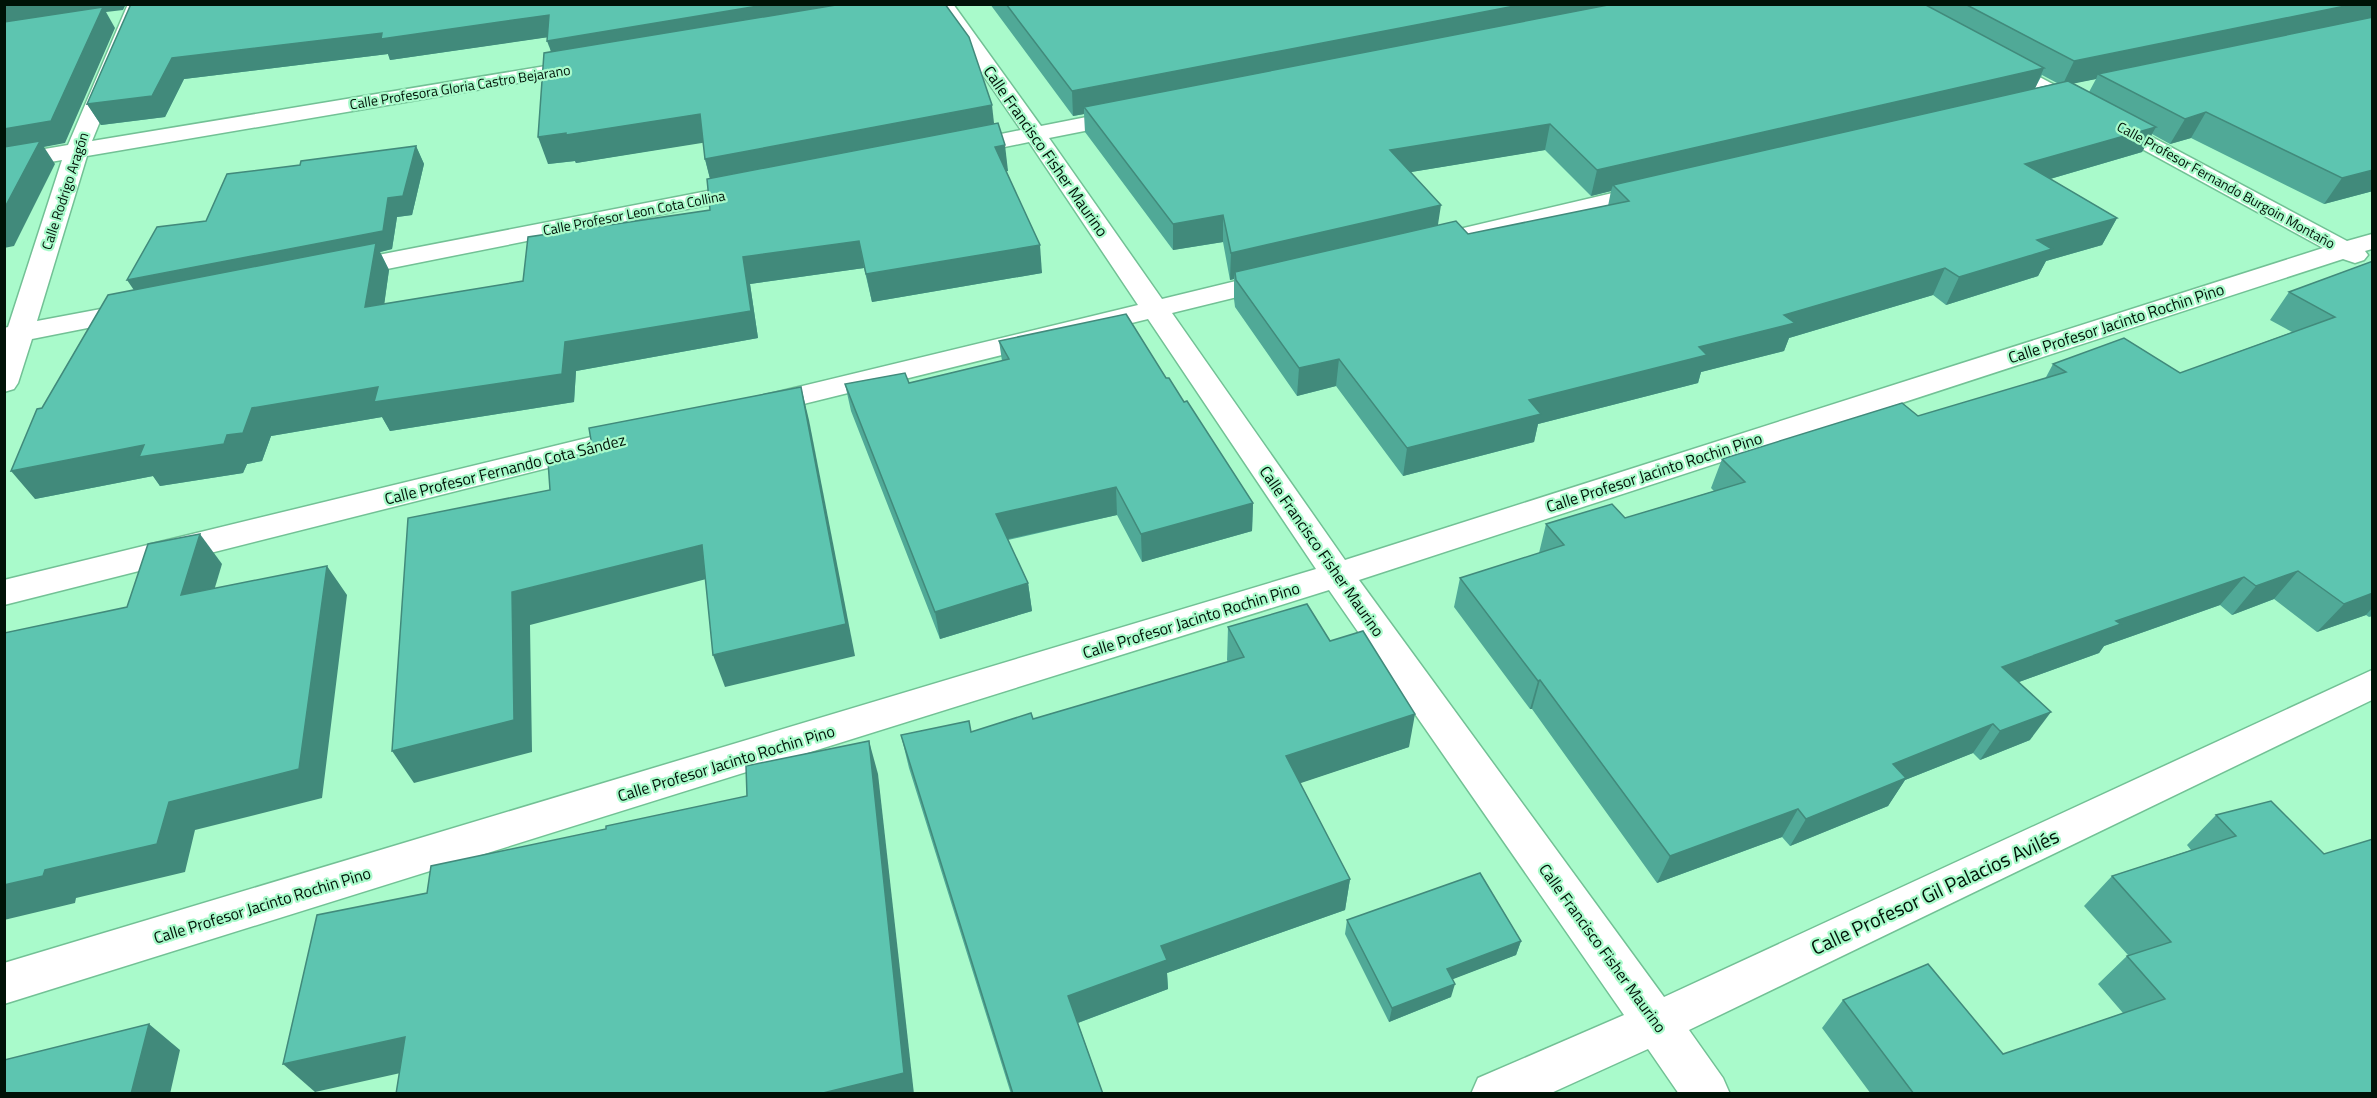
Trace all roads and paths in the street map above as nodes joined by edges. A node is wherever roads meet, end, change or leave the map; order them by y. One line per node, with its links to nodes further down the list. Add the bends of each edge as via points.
1 (939, 6): 9 (street, Calle Francisco Fisher Maurino)
2 (134, 14): 10 (street, Calle Rodrigo Aragón)
3 (1980, 53): 6 (street, Calle Profesor Fernando Burgoin Montaño)
4 (604, 63): 10 (street, Calle Profesora Gloria Castro Bejarano)
5 (2095, 88): 6 (street)
6 (2061, 95): 7 (street); 16 (street, Calle Profesor Fernando Burgoin Montaño)
7 (2026, 104)
8 (1151, 111): 9 (street)
9 (1035, 135): 11 (street); 20 (street, Calle Francisco Fisher Maurino)
10 (77, 151): 12 (street, Calle Profesora Gloria Castro Bejarano); 21 (street, Calle Rodrigo Aragón)
11 (942, 153)
12 (4, 163)
13 (778, 185): 18 (street, Calle Profesor Leon Cota Collina)
14 (1677, 185): 15 (street)
15 (1422, 245)
16 (2363, 251): 25 (street, Calle Profesor Jacinto Rochin Pino)
17 (1305, 273): 20 (street)
18 (323, 274)
19 (160, 306): 21 (street)
20 (1154, 308): 23 (street); 25 (street, Calle Francisco Fisher Maurino)
21 (12, 334): 22 (street, Calle Rodrigo Aragón)
22 (4, 382)
23 (736, 411)
24 (655, 432): 26 (street, Calle Profesor Fernando Cota Sández)
25 (1337, 575): 28 (street, Calle Profesor Jacinto Rochin Pino); 29 (street, Calle Francisco Fisher Maurino)
26 (4, 592)
27 (2373, 684): 29 (street, Calle Profesor Gil Palacios Avilés)
28 (4, 984)
29 (1657, 1023): 30 (street, Calle Profesor Gil Palacios Avilés); 31 (street, Calle Francisco Fisher Maurino)
30 (1494, 1094)
31 (1707, 1094)

